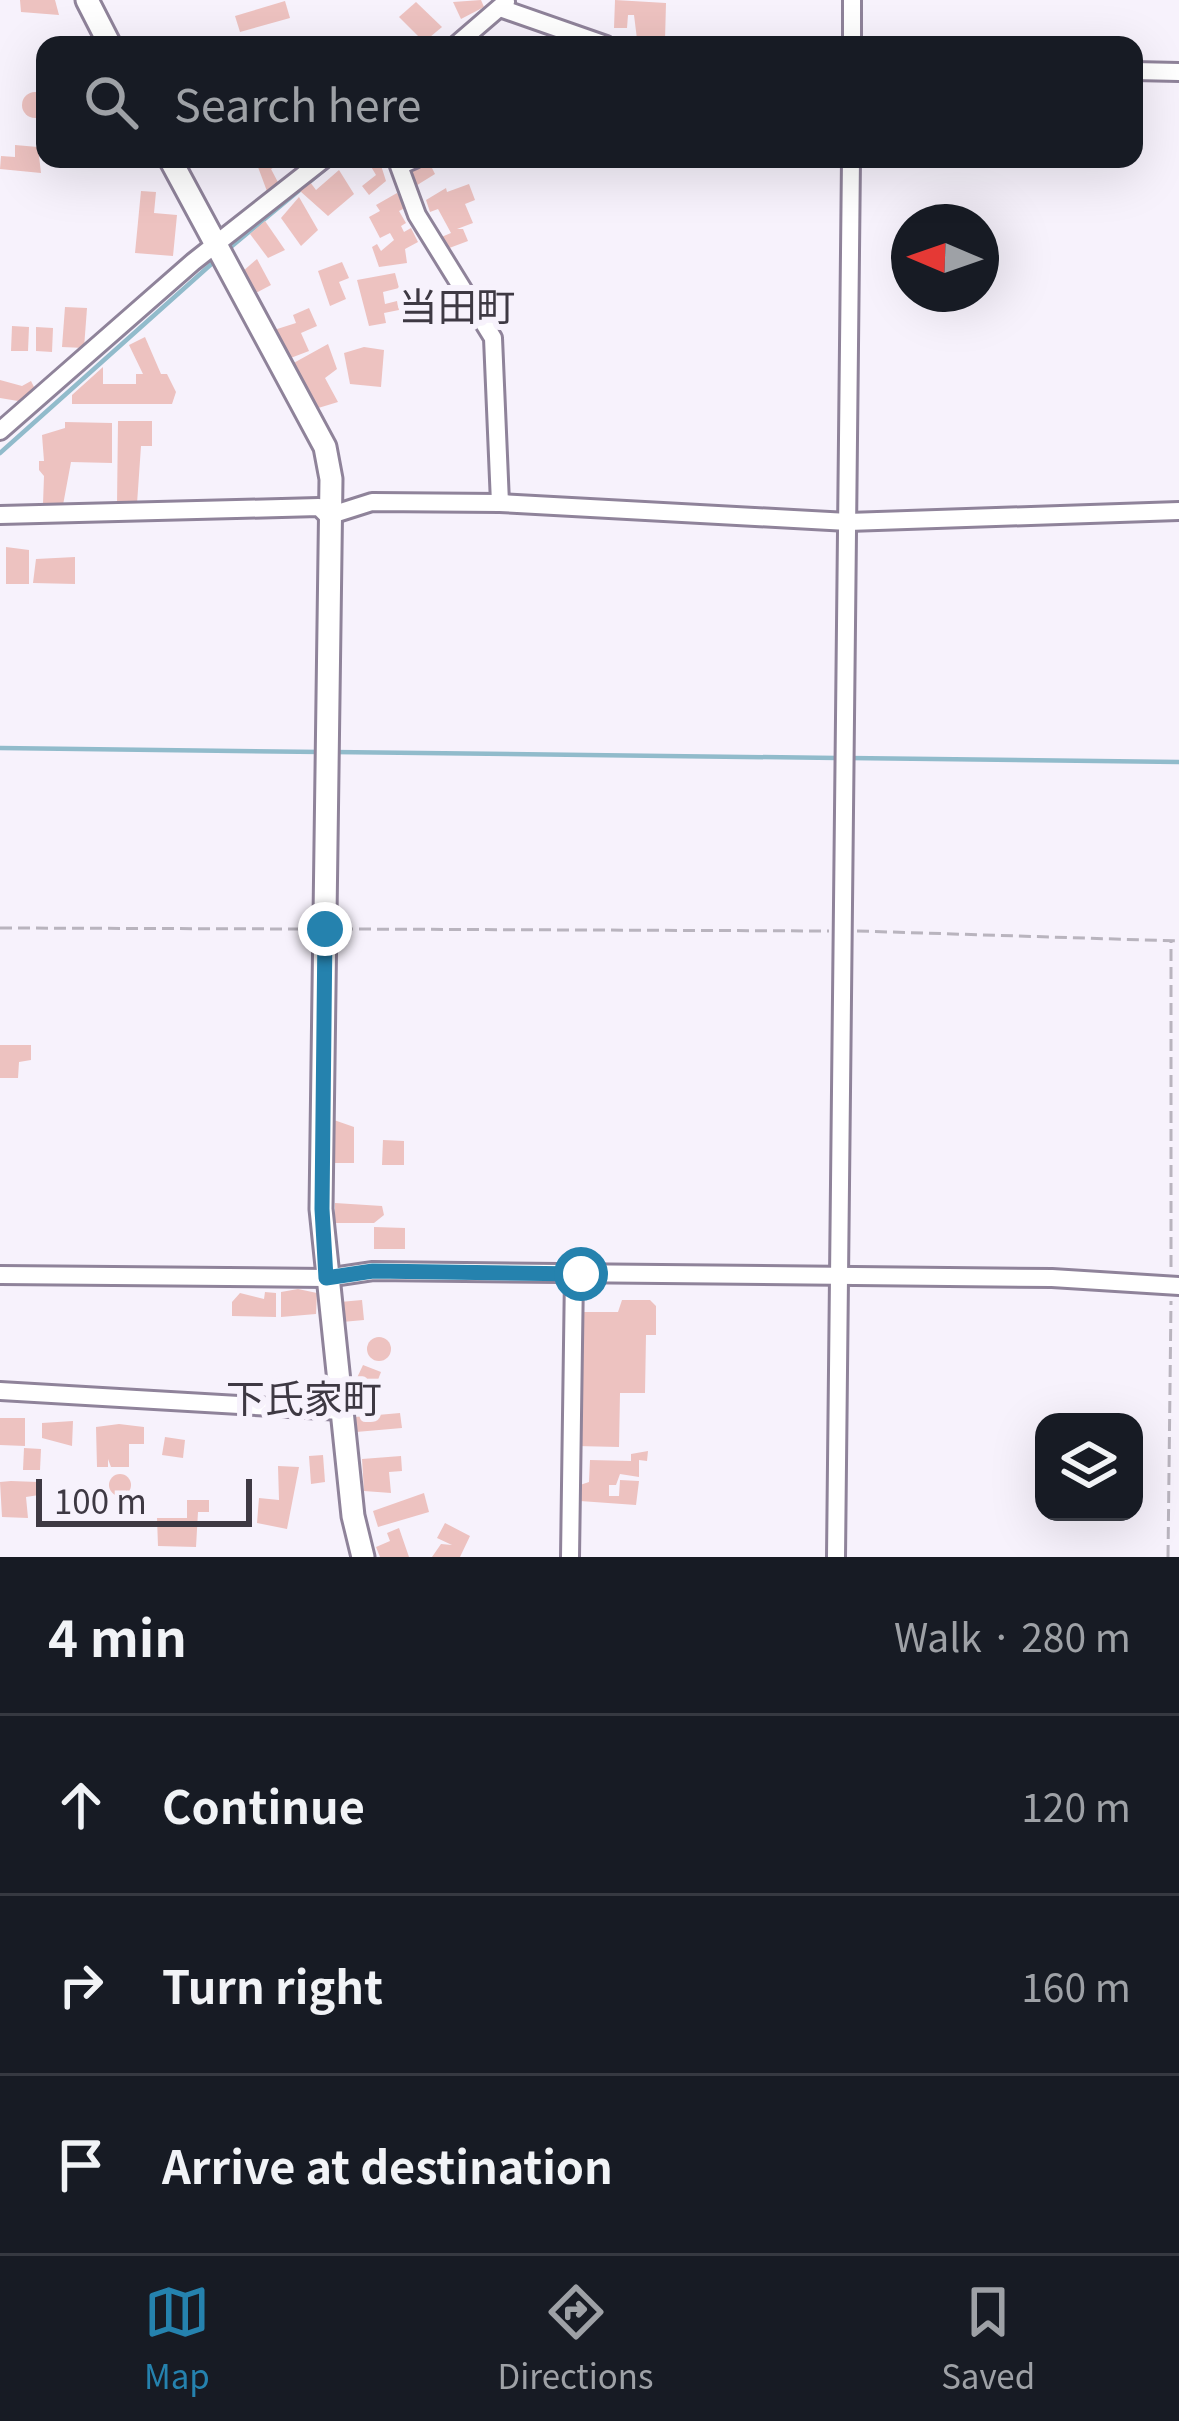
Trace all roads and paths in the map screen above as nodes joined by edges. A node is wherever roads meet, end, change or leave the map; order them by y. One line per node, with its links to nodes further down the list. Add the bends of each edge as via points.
1 (87, 0): 4 (street)
2 (852, 0): 7 (street)
3 (504, 4): 5 (street); 6 (street)
4 (105, 36)
5 (467, 36)
6 (584, 36)
7 (852, 36)
8 (1143, 71): 9 (street)
9 (1179, 72)
10 (175, 168): 14 (street)
11 (313, 168): 14 (street)
12 (400, 168): 16 (street, via 417,214 493,338)
13 (851, 168): 20 (street)
14 (215, 246): 15 (street); 19 (street, via 326,447)
15 (0, 431)
16 (500, 503): 19 (street, via 372,502); 20 (street)
17 (1179, 511): 20 (street)
18 (0, 515): 19 (street, via 319,507)
19 (328, 516): 22 (street)
20 (848, 522): 23 (street)
21 (0, 928): 22 (path)
22 (325, 929): 23 (path); 29 (street)
23 (844, 931): 24 (path); 28 (street)
24 (1171, 941): 25 (path); 30 (path)
25 (1179, 941)
26 (574, 1274): 28 (street); 29 (street, via 373,1271); 34 (street)
27 (0, 1275): 29 (street)
28 (840, 1276): 30 (street); 35 (street)
29 (326, 1278): 32 (street)
30 (1175, 1286): 36 (path)
31 (0, 1391): 32 (street)
32 (341, 1411): 33 (street)
33 (363, 1557)
34 (570, 1557)
35 (836, 1557)
36 (1168, 1557)

